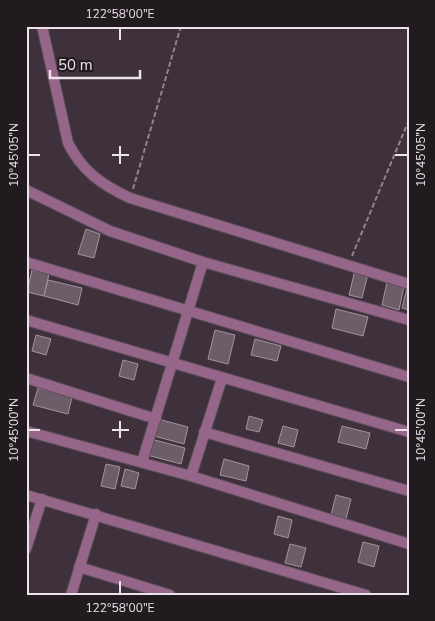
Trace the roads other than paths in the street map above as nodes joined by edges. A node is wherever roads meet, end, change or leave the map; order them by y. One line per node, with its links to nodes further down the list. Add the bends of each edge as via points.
1 (42, 26): 5 (street, via 61,118 75,156 90,175 130,198)
2 (26, 190): 4 (street, via 110,231)
3 (26, 262): 6 (street)
4 (203, 262): 6 (street); 8 (street)
5 (409, 284)
6 (190, 310): 9 (street); 10 (street)
7 (26, 320): 9 (street)
8 (409, 320)
9 (172, 364): 12 (street); 13 (street)
10 (409, 377)
11 (26, 378): 13 (street)
12 (222, 378): 15 (street); 16 (street)
13 (156, 419): 17 (street)
14 (26, 430): 17 (street)
15 (204, 432): 18 (street); 19 (street)
16 (409, 432)
17 (142, 462): 18 (street)
18 (191, 476): 23 (street)
19 (409, 491)
20 (26, 495): 21 (street)
21 (42, 499): 22 (street); 24 (street)
22 (96, 514): 25 (street); 28 (street)
23 (409, 544)
24 (26, 549)
25 (79, 568): 26 (street); 27 (street)
26 (71, 595)
27 (170, 595)
28 (366, 595)

